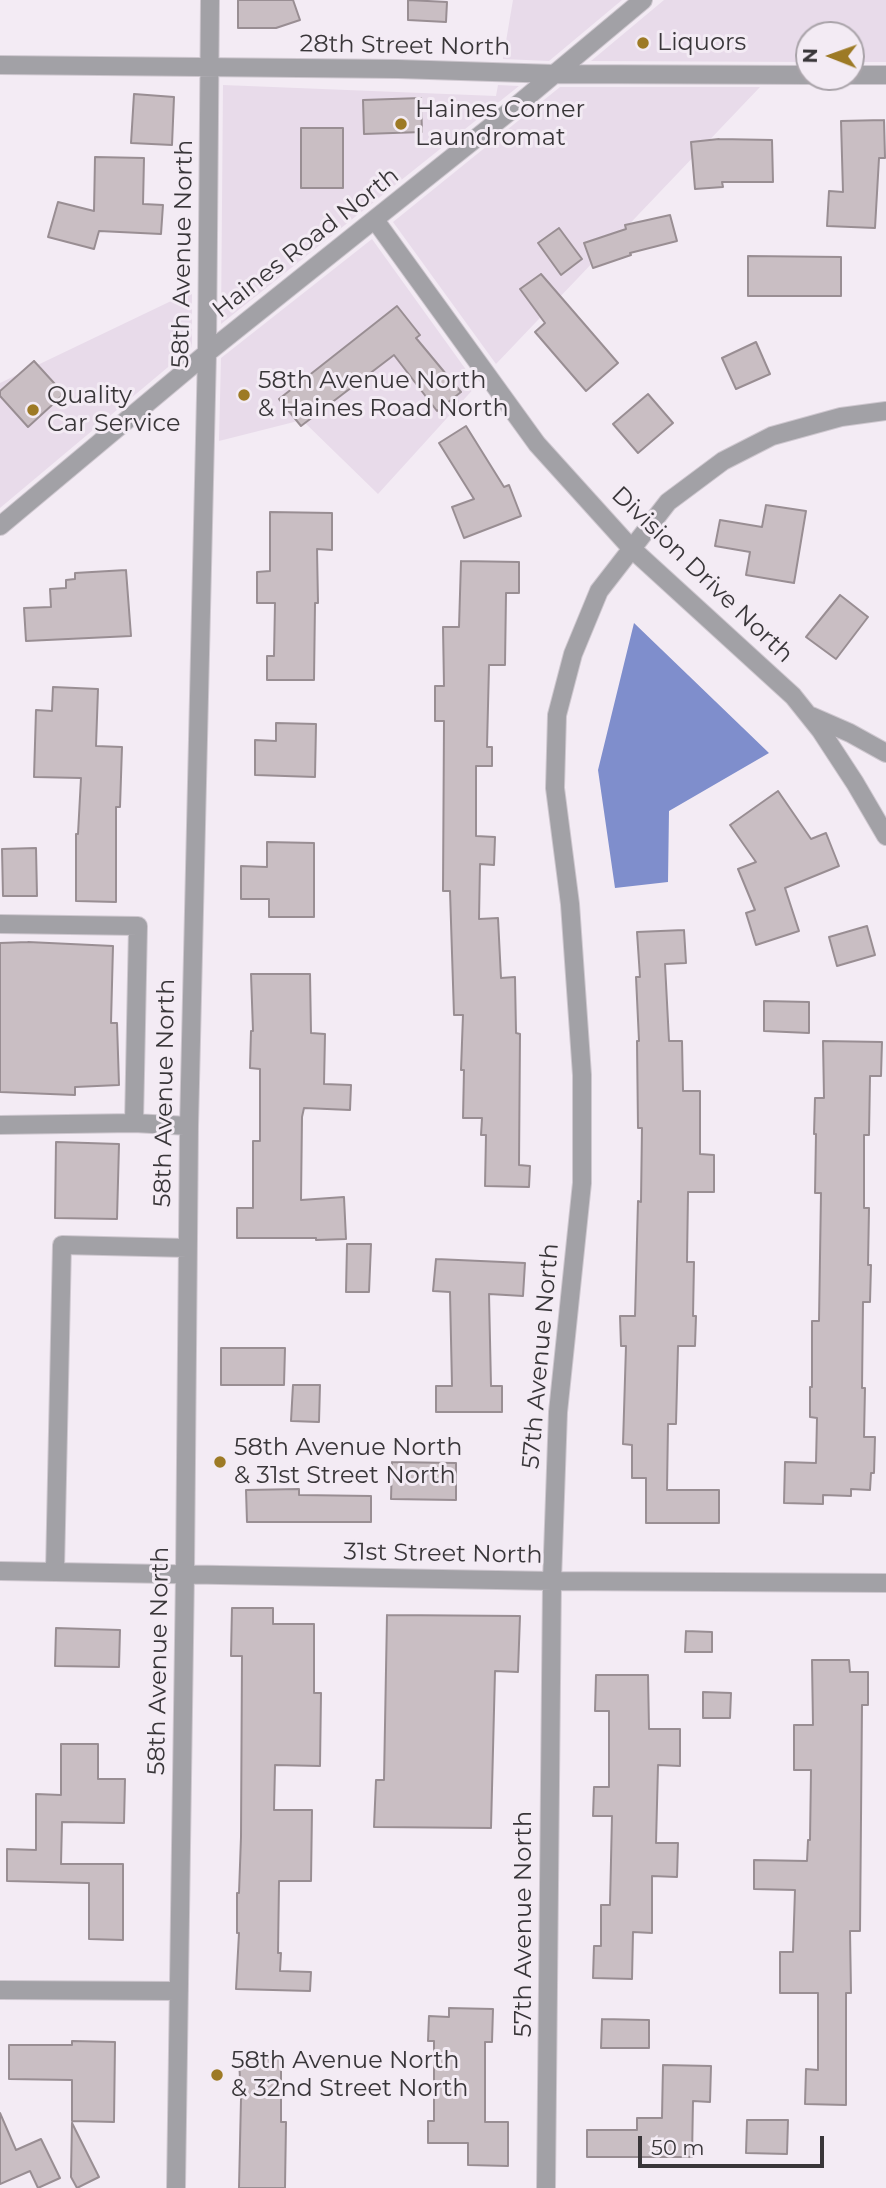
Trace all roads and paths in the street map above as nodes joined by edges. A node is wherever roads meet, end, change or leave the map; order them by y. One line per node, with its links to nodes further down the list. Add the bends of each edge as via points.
1 (210, 0): 4 (street, 58th Avenue North)
2 (643, 0): 5 (street, Haines Road North)
3 (0, 65): 4 (street, 28th Street North)
4 (209, 67): 5 (street, 28th Street North); 10 (street, 58th Avenue North)
5 (555, 74): 6 (street, 28th Street North); 9 (street, Haines Road North)
6 (795, 75)
7 (865, 75): 8 (street)
8 (886, 75)
9 (375, 220): 10 (street, Haines Road North); 13 (street, Division Drive North, via 537,444)
10 (206, 353): 12 (street, Haines Road North); 20 (street, 58th Avenue North)
11 (886, 411): 13 (street, 57th Avenue North, via 841,417 772,436 723,461 668,502)
12 (0, 526)
13 (631, 548): 14 (street, Division Drive North, via 793,696); 25 (street, 57th Avenue North, via 598,592 573,654 557,715 555,788 570,904 582,1075 582,1183 558,1412)
14 (809, 716): 15 (street); 16 (street, Division Drive North)
15 (886, 753)
16 (886, 836)
17 (0, 925): 18 (street, via 138,926)
18 (134, 1123): 19 (street); 20 (street)
19 (0, 1125)
20 (188, 1126): 21 (street, 58th Avenue North)
21 (187, 1248): 23 (street, via 62,1245); 24 (street, 58th Avenue North)
22 (0, 1571): 23 (street, 31st Street North)
23 (55, 1571): 24 (street, 31st Street North)
24 (185, 1573): 25 (street, 31st Street North); 28 (street, 58th Avenue North)
25 (552, 1581): 26 (street, 31st Street North); 30 (street, 57th Avenue North)
26 (886, 1583)
27 (0, 1990): 28 (street)
28 (179, 1991): 29 (street, 58th Avenue North)
29 (176, 2188)
30 (546, 2188)

